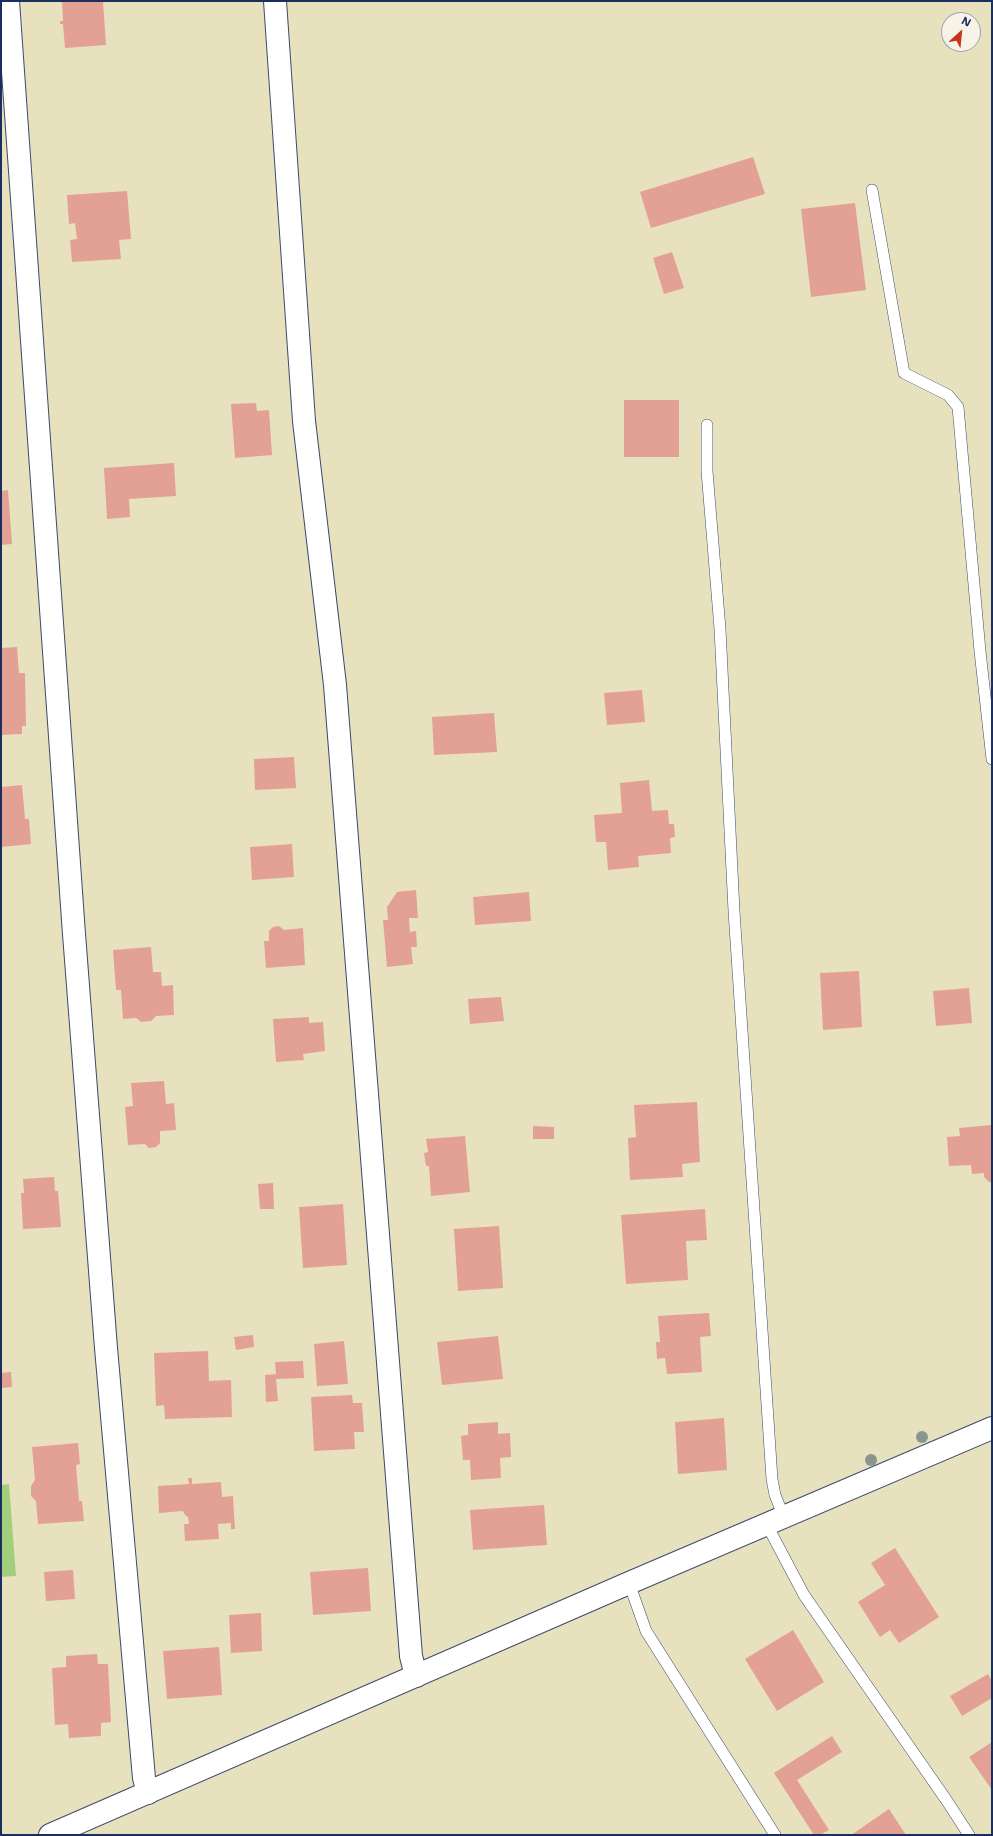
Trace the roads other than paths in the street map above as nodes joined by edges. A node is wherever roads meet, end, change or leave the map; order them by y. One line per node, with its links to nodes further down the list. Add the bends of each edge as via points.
1 (8, 1): 10 (street, via 106,1348 144,1778)
2 (275, 1): 9 (street, via 304,421 335,685 410,1648)
3 (872, 190): 5 (lane, via 904,373 948,395 958,408)
4 (707, 425): 7 (lane, via 707,471 720,629 734,910)
5 (992, 759)
6 (992, 1428): 7 (street)
7 (776, 1521): 8 (street); 13 (lane, via 804,1595)
8 (629, 1583): 9 (street); 12 (lane, via 646,1630)
9 (416, 1676): 10 (street)
10 (148, 1793): 11 (street)
11 (50, 1835)
12 (775, 1835)
13 (969, 1835)

